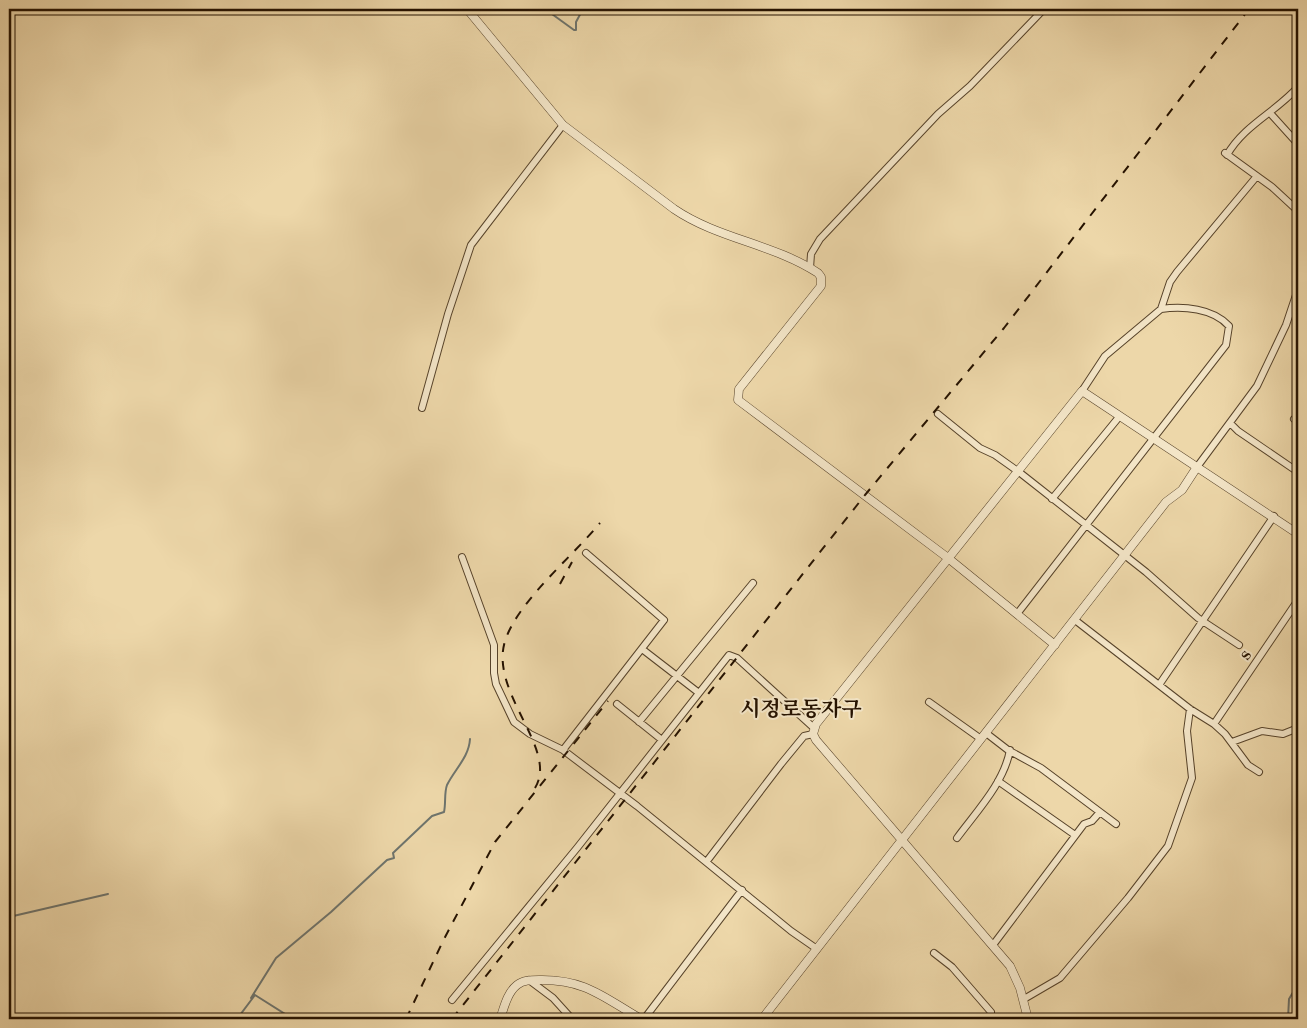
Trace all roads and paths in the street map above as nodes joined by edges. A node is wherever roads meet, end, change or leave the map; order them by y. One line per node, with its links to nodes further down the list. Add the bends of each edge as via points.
1 (467, 9): 5 (street)
2 (1044, 9): 9 (street, via 962,94 938,114 820,240 811,254)
3 (1298, 87): 4 (street)
4 (1270, 113): 6 (street); 7 (street, via 1243,132 1225,154)
5 (563, 125): 9 (street, via 684,216 773,250); 13 (street, via 471,245)
6 (1298, 144)
7 (1257, 176): 8 (street); 11 (street, via 1177,272 1170,282)
8 (1298, 211)
9 (810, 268): 28 (street, via 821,277 821,286 739,388 738,400)
10 (1298, 289): 16 (street, via 1264,374)
11 (1162, 309): 12 (street, via 1105,356); 17 (street, via 1173,307 1201,311 1228,326 1226,345)
12 (1082, 391): 15 (street); 19 (street)
13 (422, 408)
14 (938, 414): 19 (street, via 980,448)
15 (1119, 417): 17 (street); 21 (street)
16 (1230, 422): 18 (street); 20 (street, via 1238,431)
17 (1152, 439): 18 (street); 23 (street)
18 (1197, 467): 22 (street); 26 (street, via 1182,490 1166,502)
19 (1019, 472): 21 (street); 28 (street)
20 (1298, 472)
21 (1052, 499): 23 (street)
22 (1274, 516): 24 (street); 33 (street)
23 (1086, 526): 26 (street); 31 (street)
24 (1298, 534)
25 (586, 553): 36 (street, via 664,618)
26 (1124, 555): 32 (street); 33 (street)
27 (462, 557): 50 (street, via 494,645 494,678 509,714 519,727)
28 (948, 558): 31 (street); 46 (street)
29 (753, 583): 37 (street)
30 (1298, 600): 44 (street, s)
31 (1017, 614): 34 (street)
32 (1075, 620): 34 (street); 38 (street)
33 (1204, 622): 35 (street); 38 (street)
34 (1056, 645): 47 (street)
35 (1239, 645)
36 (642, 649): 37 (street); 50 (street)
37 (677, 676): 39 (street); 43 (street)
38 (1159, 685): 42 (street)
39 (699, 694): 46 (street, via 732,654); 48 (street)
40 (929, 702): 47 (street)
41 (617, 704): 43 (street)
42 (1190, 709): 44 (street); 67 (street, via 1186,730 1192,778 1168,846 1060,978)
43 (639, 722): 48 (street)
44 (1214, 724): 49 (street)
45 (1298, 728): 49 (street, via 1288,733 1262,731)
46 (813, 731): 59 (street); 60 (street, via 804,736)
47 (983, 736): 51 (street); 59 (street)
48 (662, 740): 54 (street)
49 (1232, 742): 52 (street)
50 (563, 750): 54 (street)
51 (1010, 750): 53 (street); 55 (street, via 1041,768)
52 (1258, 772)
53 (998, 781): 57 (street); 58 (street)
54 (619, 793): 60 (street); 66 (street)
55 (1100, 812): 56 (street); 57 (street)
56 (1116, 824)
57 (1075, 835): 62 (street)
58 (957, 838)
59 (902, 840): 62 (street); 63 (street)
60 (707, 861): 61 (street)
61 (742, 890): 63 (street); 70 (street)
62 (993, 945): 67 (street, via 1012,971)
63 (817, 948): 71 (street)
64 (934, 953): 72 (street, via 952,967 991,1012)
65 (529, 980): 68 (street, via 513,988); 69 (street, via 553,998); 70 (street, via 575,983 611,999)
66 (452, 1000)
67 (1024, 1000): 73 (street)
68 (500, 1019)
69 (572, 1019)
70 (643, 1019)
71 (762, 1019)
72 (985, 1019)
73 (1028, 1019)

